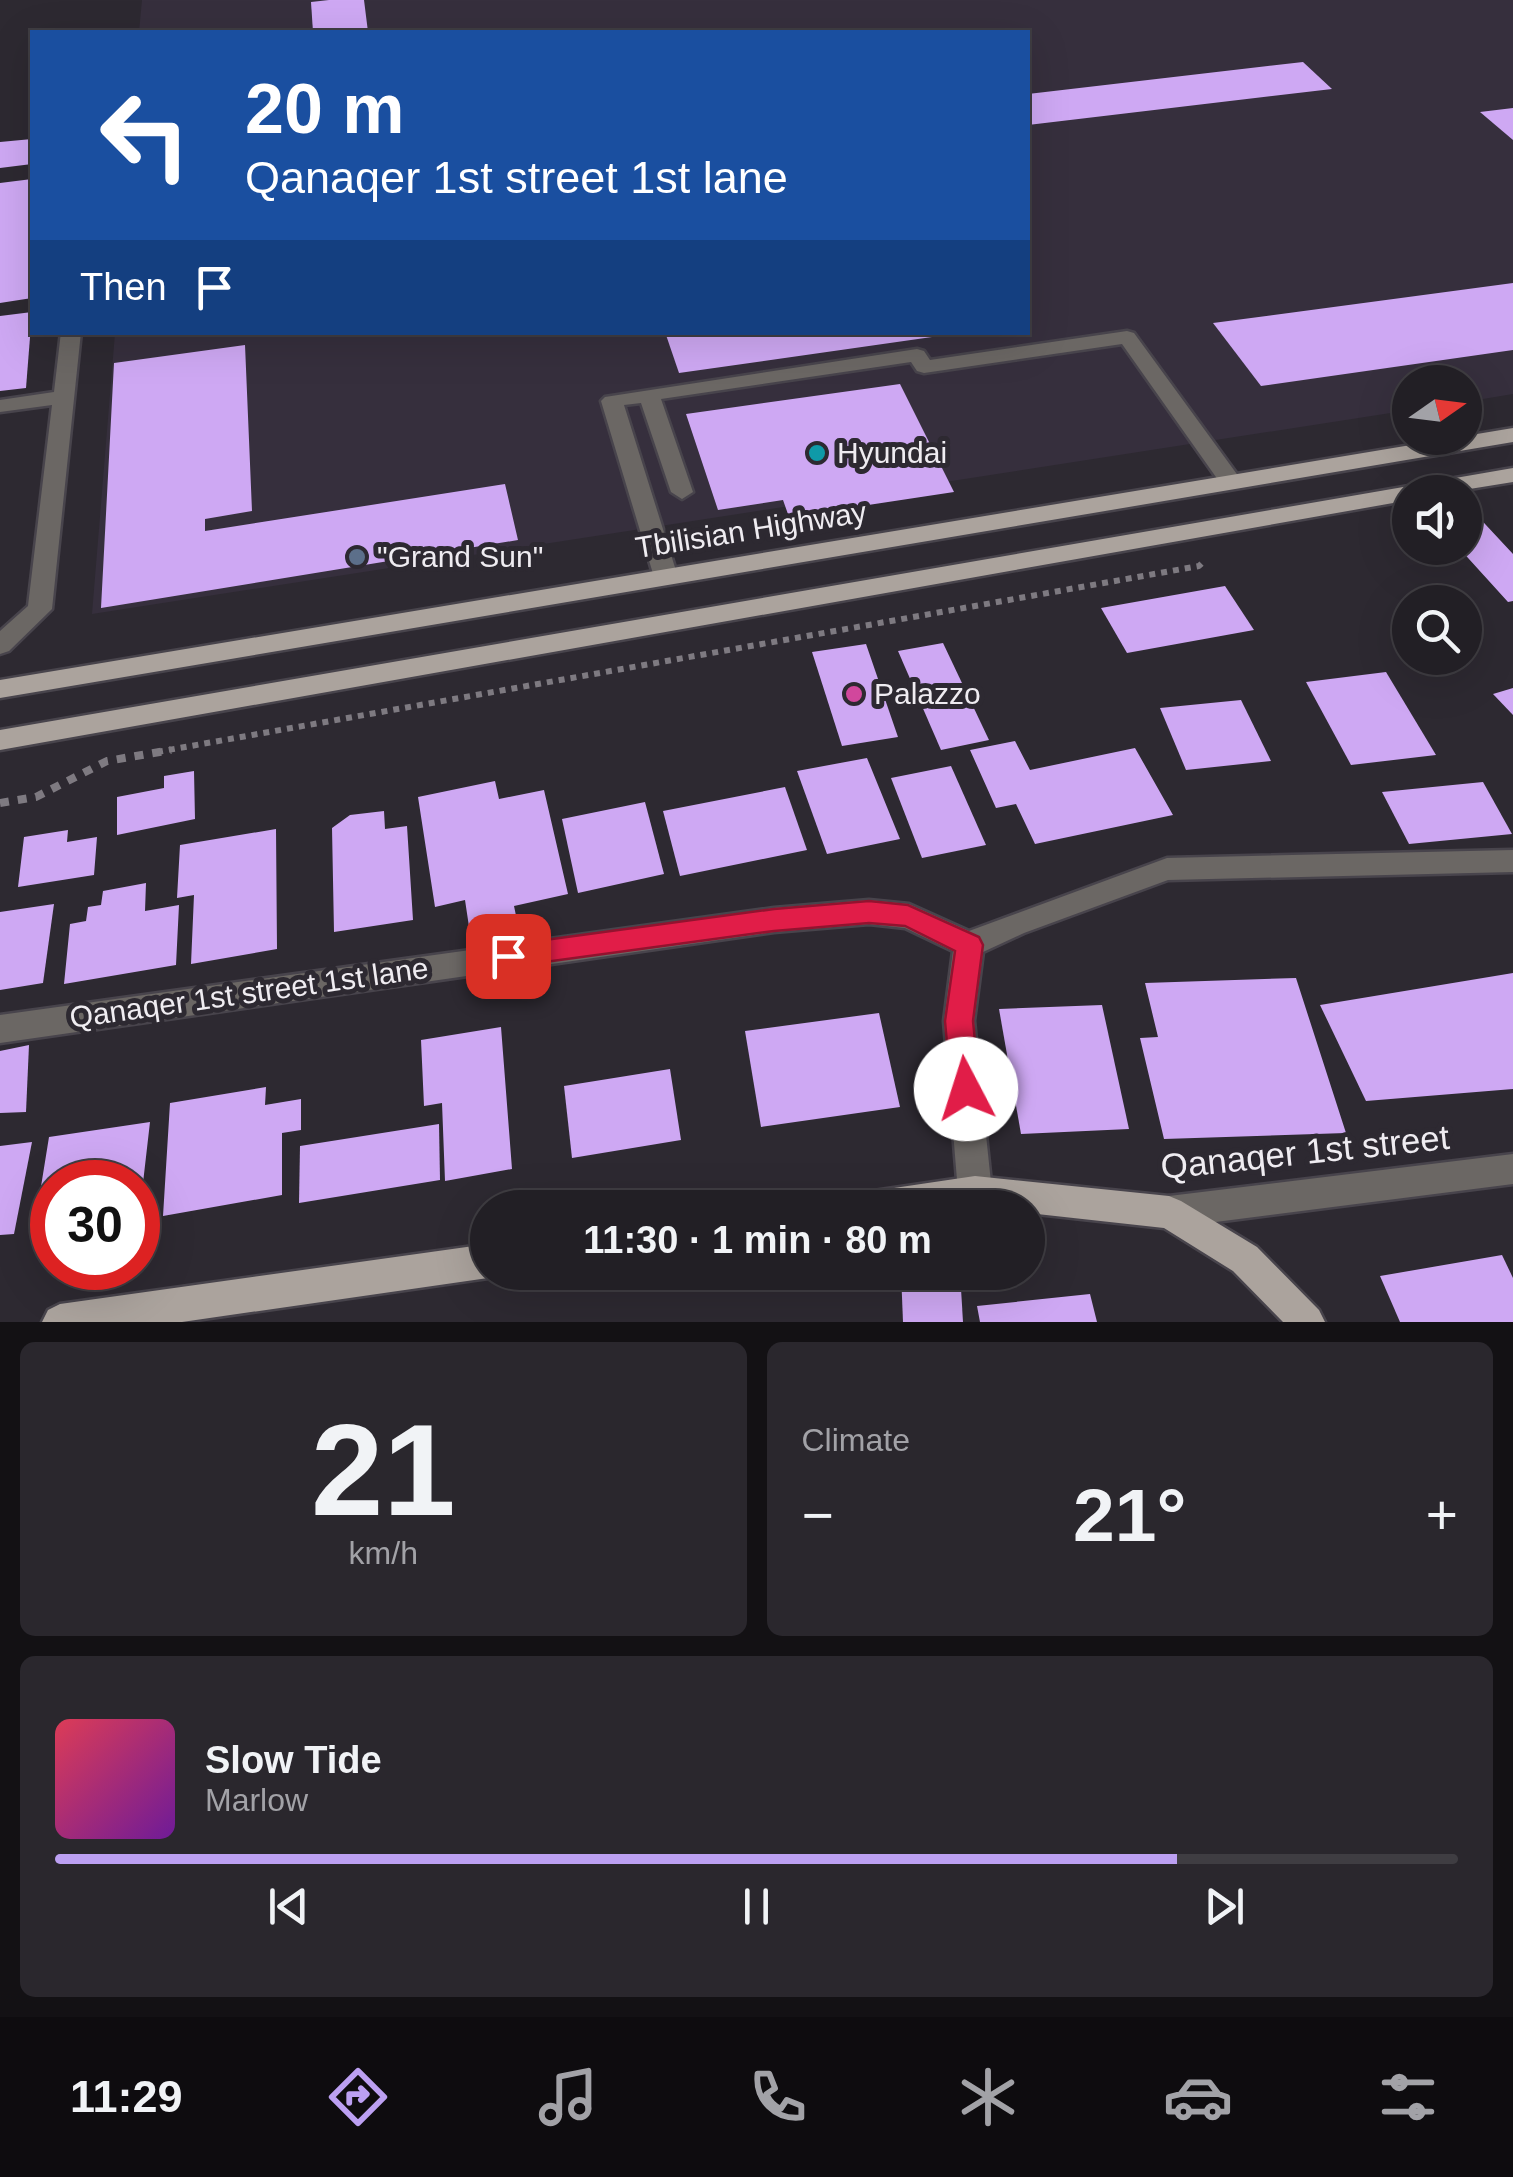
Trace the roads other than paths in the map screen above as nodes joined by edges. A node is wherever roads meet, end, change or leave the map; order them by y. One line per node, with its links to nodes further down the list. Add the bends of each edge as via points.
1 (72, 335): 2 (street)
2 (64, 396): 4 (street); 12 (street, via 40,608)
3 (648, 396): 8 (street, via 917,354 924,367 1127,337); 9 (street); 11 (street, via 612,401)
4 (0, 406)
5 (1513, 435): 8 (main road, Tbilisian Highway)
6 (1513, 475): 7 (main road)
7 (1482, 480)
8 (1231, 482): 11 (main road, Tbilisian Highway)
9 (682, 492)
10 (1392, 496): 14 (main road)
11 (666, 577): 13 (main road, Tbilisian Highway)
12 (0, 645)
13 (0, 689)
14 (0, 740)
15 (1513, 861): 16 (street, via 1167,869)
16 (969, 945): 17 (street, Qanaqer 1st street 1st lane, via 908,916 869,912 774,920); 19 (street, via 959,1021)
17 (0, 1028)
18 (1513, 1169): 21 (street, Qanaqer 1st street)
19 (975, 1190)
20 (1045, 1199): 21 (main road, Qanaqer 1st street)
21 (1169, 1212): 24 (main road, via 1246,1259)
22 (470, 1265): 23 (main road)
23 (60, 1322)
24 (1307, 1322)

